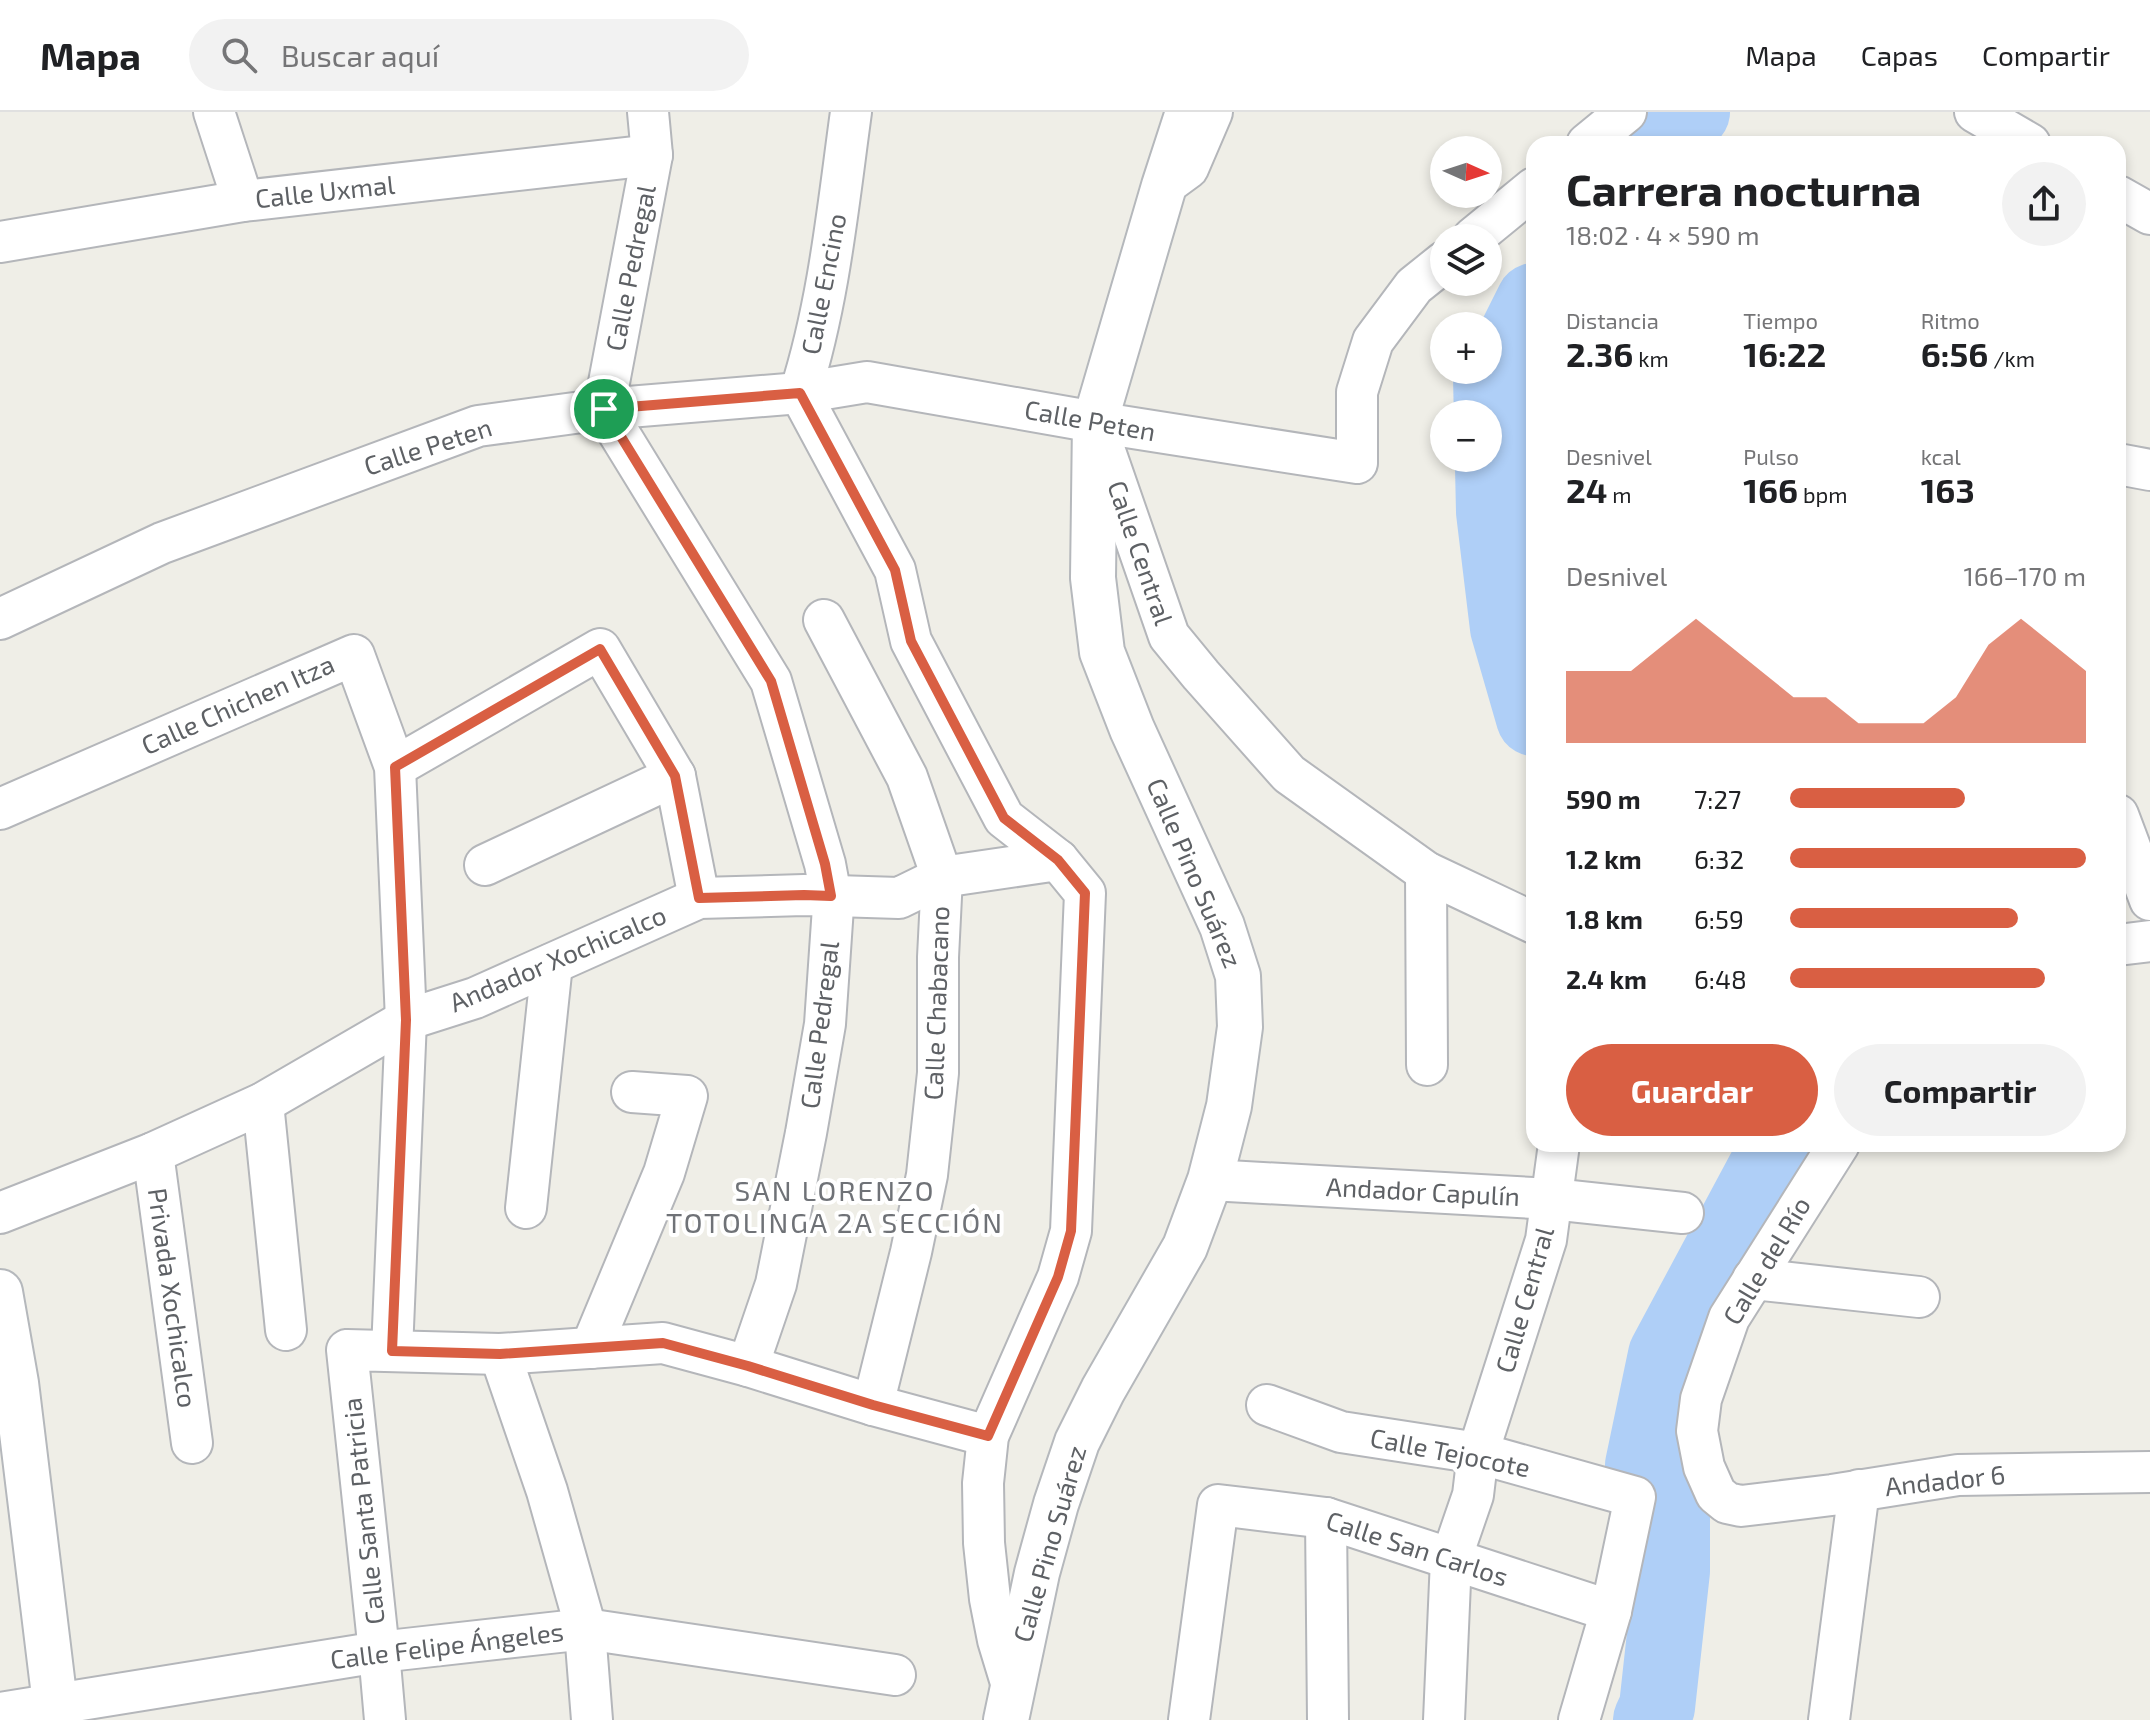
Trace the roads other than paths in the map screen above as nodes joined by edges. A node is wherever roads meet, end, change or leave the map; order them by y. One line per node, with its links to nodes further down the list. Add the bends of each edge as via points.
1 (214, 112): 14 (street)
2 (648, 112): 10 (street, Calle Pedregal)
3 (851, 112): 19 (street, Calle Encino, via 827,288)
4 (1188, 112): 11 (street)
5 (1212, 112): 11 (street, via 1188,168)
6 (1626, 112): 8 (street)
7 (1975, 112): 9 (street)
8 (1597, 136)
9 (2016, 136)
10 (652, 155): 14 (street, Calle Uxmal); 20 (street, Calle Pedregal)
11 (1164, 186): 21 (street)
12 (1526, 195): 16 (street)
13 (2126, 200): 15 (street)
14 (243, 201): 17 (street, Calle Uxmal)
15 (2150, 214)
16 (1490, 224)
17 (0, 242)
18 (1430, 273): 21 (street, Calle Peten, via 1414,286 1373,341 1357,392 1357,463)
19 (800, 393): 20 (street, Calle Peten); 21 (street, Calle Peten, via 867,382); 30 (street, via 895,570 911,641 1004,818)
20 (604, 409): 24 (street, Calle Peten, via 478,426 162,543); 34 (street, Calle Pedregal, via 771,681)
21 (1095, 422): 32 (street, Calle Central, via 1169,636 1289,774); 48 (street, Calle Pino Suárez, via 1093,578 1102,652 1222,926 1238,976 1236,1058)
22 (2126, 466): 23 (street)
23 (2150, 470)
24 (0, 619)
25 (824, 620): 33 (street, Calle Chabacano, via 907,777)
26 (395, 767): 27 (street, via 600,649); 28 (street, Calle Chichen Itza, via 354,655); 41 (street, Calle Chichen Itza)
27 (675, 776): 31 (street); 35 (street)
28 (0, 809)
29 (2126, 836): 36 (street)
30 (1058, 860): 33 (street, Andador Xochicalco); 64 (street, via 1085,893 1071,1231 1058,1277)
31 (485, 865)
32 (1426, 872): 37 (street, Calle Central); 42 (street)
33 (942, 877): 34 (street, Andador Xochicalco, via 899,898); 62 (street, Calle Chabacano, via 938,1073 927,1175)
34 (831, 896): 35 (street, Andador Xochicalco); 60 (street, Calle Pedregal, via 825,1024 776,1284)
35 (699, 898): 40 (street, Andador Xochicalco)
36 (2150, 900)
37 (1526, 919)
38 (2150, 941): 39 (street)
39 (2126, 944)
40 (552, 964): 41 (street, Andador Xochicalco, via 475,998); 50 (street)
41 (406, 1020): 44 (street, Andador Xochicalco); 58 (street, Calle Chichen Itza)
42 (1427, 1065)
43 (632, 1092): 57 (street, via 687,1096 664,1173)
44 (263, 1103): 47 (street, Andador Xochicalco); 56 (street)
45 (1558, 1152): 49 (street, Calle Central)
46 (1834, 1152): 53 (street, Calle del Río)
47 (153, 1153): 51 (street, Andador Xochicalco); 65 (street, Privada Xochicalco)
48 (1210, 1180): 49 (street, Andador Capulín); 76 (street, Calle Pino Suárez, via 1185,1247 1077,1442 1037,1573)
49 (1552, 1199): 52 (street, Andador Capulín); 66 (street, Calle Central, via 1546,1240)
50 (526, 1208)
51 (0, 1213)
52 (1683, 1213)
53 (1753, 1279): 55 (street); 69 (street, Calle del Río, via 1729,1318 1701,1399 1697,1431 1716,1494)
54 (0, 1292): 61 (street)
55 (1919, 1297)
56 (286, 1330)
57 (591, 1348): 59 (street); 60 (street, via 663,1343)
58 (392, 1351): 59 (street); 74 (street, Calle Santa Patricia, via 347,1350)
59 (500, 1354): 73 (street)
60 (748, 1366): 62 (street)
61 (8, 1385): 77 (street)
62 (873, 1405): 64 (street)
63 (1267, 1405): 66 (street, Calle Tejocote, via 1341,1432)
64 (988, 1436): 76 (street, via 984,1543)
65 (192, 1443)
66 (1478, 1453): 71 (street, Calle Central, via 1473,1495); 72 (street, Calle Tejocote, via 1635,1497)
67 (2150, 1472): 68 (street, Andador 6, via 1958,1475)
68 (1859, 1490): 69 (street, Andador 6); 85 (street)
69 (1741, 1506)
70 (1326, 1518): 71 (street, Calle San Carlos); 81 (street, Calle San Carlos, via 1218,1505); 82 (street)
71 (1451, 1559): 72 (street, Calle San Carlos); 83 (street, Calle Central)
72 (1611, 1611): 84 (street)
73 (586, 1629): 74 (street, Calle Felipe Ángeles); 75 (street, Calle Felipe Ángeles); 80 (street)
74 (379, 1652): 77 (street, Calle Felipe Ángeles); 79 (street, Calle Santa Patricia)
75 (895, 1675)
76 (1009, 1703)
77 (56, 1712): 78 (street, Calle Felipe Ángeles)
78 (0, 1713)
79 (385, 1720)
80 (592, 1720)
81 (1189, 1720)
82 (1328, 1720)
83 (1444, 1720)
84 (1579, 1720)
85 (1829, 1720)

